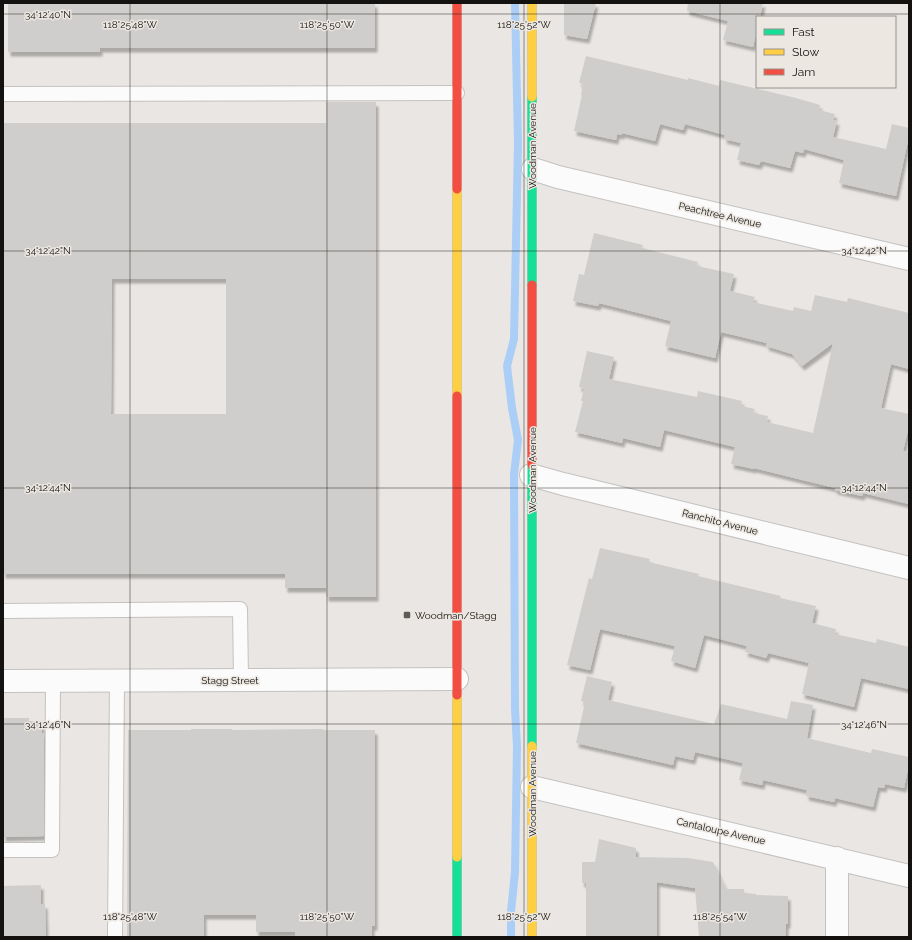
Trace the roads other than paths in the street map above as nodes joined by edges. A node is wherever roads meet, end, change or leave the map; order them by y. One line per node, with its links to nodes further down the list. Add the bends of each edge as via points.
1 (456, 3): 3 (street)
2 (532, 3): 5 (street, Woodman Avenue)
3 (457, 93): 4 (lane); 10 (street)
4 (3, 94)
5 (532, 169): 6 (street, Peachtree Avenue); 7 (street, Woodman Avenue)
6 (909, 259)
7 (532, 476): 8 (street, Ranchito Avenue); 15 (street, Woodman Avenue)
8 (909, 568)
9 (3, 611): 12 (lane, via 240,609)
10 (457, 679): 12 (street, Stagg Street); 20 (street)
11 (116, 680): 12 (street, Stagg Street); 14 (street, Stagg Street); 19 (lane)
12 (241, 680)
13 (3, 681): 14 (street, Stagg Street)
14 (53, 681): 16 (lane, via 52,850)
15 (532, 787): 17 (street, Cantaloupe Avenue); 21 (street, Woodman Avenue)
16 (3, 850)
17 (837, 858): 18 (street, Cantaloupe Avenue); 22 (street)
18 (909, 876)
19 (115, 937)
20 (457, 937)
21 (532, 937)
22 (837, 937)

